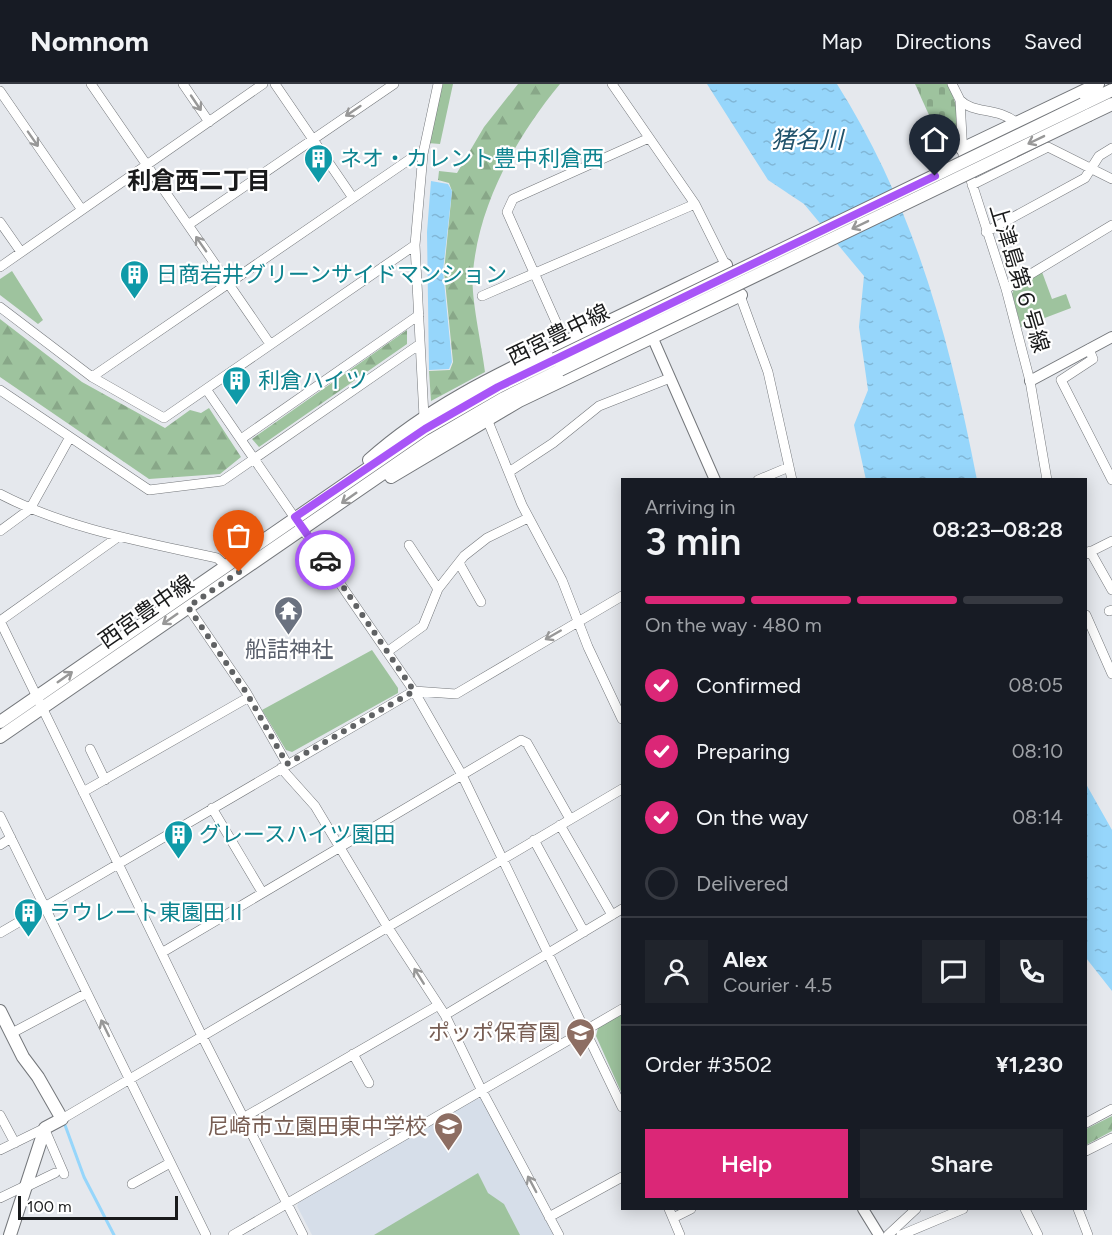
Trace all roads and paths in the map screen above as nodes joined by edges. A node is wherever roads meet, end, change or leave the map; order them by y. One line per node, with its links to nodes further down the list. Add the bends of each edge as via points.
1 (91, 84): 22 (street)
2 (183, 84): 15 (street, one-way to 15)
3 (263, 84): 15 (street)
4 (275, 84): 17 (street)
5 (393, 84): 17 (street, one-way to 17)
6 (438, 84): 21 (street)
7 (612, 84): 18 (street)
8 (952, 84): 12 (street)
9 (1098, 84): 16 (main road)
10 (1112, 90): 14 (main road, 西宮豊中線)
11 (0, 91): 28 (street, one-way to 28)
12 (960, 100): 16 (street, via 967,107 1007,114); 20 (street, 上津島第６号線)
13 (1112, 104): 14 (main road, 西宮豊中線)
14 (1086, 110): 51 (main road, 西宮豊中線, bridge)
15 (209, 122): 22 (street)
16 (1017, 123): 20 (main road)
17 (313, 138): 26 (street); 30 (street)
18 (649, 138): 27 (street); 37 (street, via 513,199 507,212)
19 (1112, 148): 23 (street, via 1099,156)
20 (962, 149): 25 (street, 上津島第６号線)
21 (423, 154): 26 (street); 33 (street)
22 (147, 165): 28 (street); 30 (street)
23 (1091, 169): 24 (street); 25 (street, via 1048,147); 32 (street, via 1085,178)
24 (1112, 179)
25 (972, 185): 32 (street, 上津島第６号線)
26 (353, 198): 38 (street)
27 (695, 204): 35 (street); 37 (street)
28 (82, 210): 34 (street)
29 (0, 222): 34 (street)
30 (188, 225): 38 (street, one-way to 30)
31 (1112, 225): 39 (street)
32 (986, 232): 39 (street, 上津島第６号線)
33 (415, 245): 44 (street); 48 (street)
34 (21, 252): 36 (street)
35 (726, 265): 40 (street); 43 (main road)
36 (0, 267)
37 (535, 273): 41 (street); 47 (street)
38 (229, 284): 48 (street); 52 (street)
39 (1006, 289): 54 (street, 上津島第６号線)
40 (741, 295): 45 (main road); 62 (street, via 768,372)
41 (482, 296)
42 (0, 307): 52 (street)
43 (639, 307): 45 (street); 47 (main road)
44 (418, 315): 49 (street); 60 (street)
45 (651, 337): 53 (street); 58 (main road)
46 (1112, 337): 50 (street)
47 (566, 342): 57 (main road, via 496,375)
48 (270, 344): 55 (street)
49 (420, 344): 57 (street); 61 (street)
50 (1089, 349): 54 (street); 68 (street, via 1093,359 1061,380)
51 (557, 364): 69 (main road, 西宮豊中線); 70 (main road, 西宮豊中線, via 459,409)
52 (92, 377): 55 (street, via 161,418)
53 (670, 378): 63 (street, via 599,406); 64 (street)
54 (1030, 381): 67 (street, 上津島第６号線)
55 (206, 389): 60 (street)
56 (0, 390): 59 (street)
57 (424, 417): 70 (main road, via 396,435)
58 (487, 419): 63 (street); 69 (main road, via 396,475)
59 (70, 437): 61 (street, via 149,490 222,481); 72 (street)
60 (241, 439): 61 (street)
61 (255, 459): 73 (street)
62 (789, 467): 65 (street); 66 (street)
63 (509, 472): 74 (street)
64 (711, 478)
65 (763, 478)
66 (792, 478)
67 (1047, 478)
68 (1112, 480)
69 (373, 482): 75 (main road, 西宮豊中線, one-way to 75)
70 (334, 490): 73 (main road, 西宮豊中線)
71 (0, 494): 72 (street)
72 (30, 510): 76 (street); 77 (street)
73 (295, 517): 75 (street); 82 (main road, 西宮豊中線)
74 (528, 518): 81 (street, via 481,542); 89 (street)
75 (303, 528): 87 (main road, 西宮豊中線); 91 (street)
76 (0, 531)
77 (118, 537): 82 (street, via 217,558); 90 (street)
78 (1112, 541): 80 (street)
79 (409, 545): 83 (street)
80 (1088, 553): 84 (street)
81 (459, 563): 83 (street); 86 (street)
82 (226, 567): 95 (main road, 西宮豊中線, one-way to 82)
83 (438, 589): 91 (street, via 423,626)
84 (1112, 590)
85 (621, 597): 89 (street)
86 (481, 602)
87 (188, 607): 94 (street); 95 (main road, 西宮豊中線, one-way to 95)
88 (1087, 617): 92 (street)
89 (579, 620): 93 (street, one-way to 93, via 456,694); 96 (street)
90 (0, 621): 95 (street)
91 (387, 652): 93 (street)
92 (1112, 674)
93 (414, 691): 100 (street); 101 (street)
94 (249, 697): 100 (street); 102 (street)
95 (40, 702): 97 (main road, 西宮豊中線); 98 (main road, 西宮豊中線); 104 (street)
96 (621, 717)
97 (0, 722)
98 (0, 737)
99 (90, 749): 102 (street)
100 (284, 766): 105 (street); 112 (street)
101 (462, 775): 107 (street, via 521,740 527,743); 112 (street); 113 (street)
102 (105, 780): 104 (street)
103 (621, 790): 107 (street)
104 (83, 792): 114 (street)
105 (212, 808): 114 (street); 115 (street)
106 (0, 816): 109 (street)
107 (570, 819): 108 (street)
108 (560, 825): 110 (street); 118 (street)
109 (11, 838): 111 (street); 116 (street)
110 (534, 840): 113 (street); 120 (street)
111 (0, 845)
112 (340, 847): 115 (street); 119 (street)
113 (503, 858): 119 (street); 123 (street)
114 (118, 864): 116 (street); 122 (street)
115 (262, 892): 122 (street)
116 (46, 908): 121 (street); 124 (street)
117 (621, 910): 118 (street)
118 (612, 915): 120 (street)
119 (387, 926): 125 (street, one-way to 119); 131 (street)
120 (584, 932): 123 (street)
121 (0, 933)
122 (163, 952): 131 (street)
123 (547, 954): 128 (street); 129 (street)
124 (87, 993): 130 (street); 133 (street, one-way to 124)
125 (437, 1006): 128 (street); 132 (street)
126 (621, 1010): 129 (street)
127 (0, 1011): 130 (main road)
128 (445, 1015): 135 (street)
129 (587, 1030): 135 (street); 136 (street)
130 (12, 1034): 140 (main road)
131 (202, 1036): 133 (street); 139 (street)
132 (353, 1054): 134 (street); 139 (street)
133 (129, 1081): 140 (street); 147 (street)
134 (369, 1083)
135 (481, 1089): 152 (street); 160 (street, one-way to 135)
136 (621, 1105)
137 (1112, 1109): 141 (street)
138 (0, 1115): 144 (street)
139 (243, 1118): 152 (street)
140 (62, 1119): 142 (main road)
141 (1087, 1122)
142 (45, 1129): 144 (street); 150 (main road); 150 (street, via 60,1174)
143 (1112, 1138): 146 (street)
144 (15, 1143): 145 (street)
145 (0, 1150)
146 (1087, 1150)
147 (170, 1163): 149 (street); 162 (street)
148 (621, 1178): 160 (street)
149 (132, 1184)
150 (24, 1187): 151 (street); 161 (main road)
151 (0, 1198)
152 (286, 1204): 163 (street); 164 (street)
153 (688, 1210): 159 (street)
154 (864, 1210): 167 (street)
155 (915, 1210): 168 (street)
156 (961, 1210): 169 (street)
157 (1026, 1210): 170 (street)
158 (1078, 1210): 171 (street)
159 (671, 1214): 166 (street)
160 (549, 1217): 165 (street)
161 (10, 1235)
162 (206, 1235)
163 (233, 1235)
164 (303, 1235)
165 (560, 1235)
166 (680, 1235)
167 (879, 1235)
168 (888, 1235)
169 (901, 1235)
170 (1038, 1235)
171 (1088, 1235)

